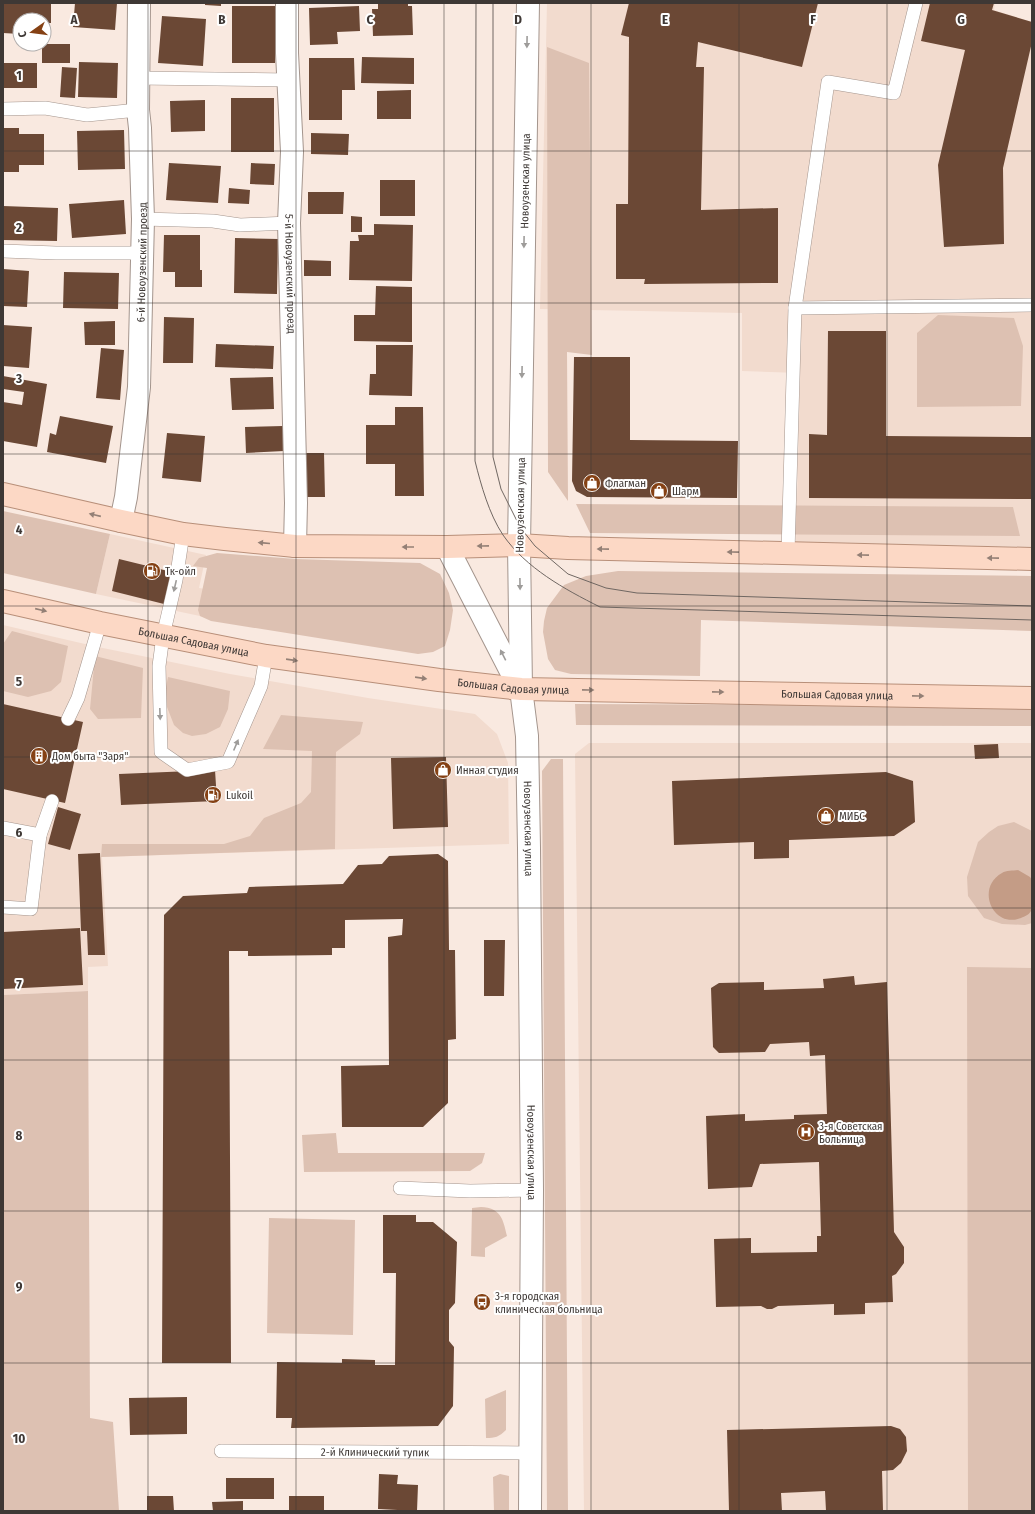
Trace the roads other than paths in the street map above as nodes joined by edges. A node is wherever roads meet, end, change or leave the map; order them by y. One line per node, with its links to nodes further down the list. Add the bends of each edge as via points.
1 (138, 3): 5 (main road, 6-й Новоузенский проезд)
2 (287, 3): 6 (main road, 5-й Новоузенский проезд)
3 (528, 3): 18 (main road, Новоузенская улица, one-way to 18)
4 (916, 3): 14 (lane, via 894,93 828,82)
5 (137, 78): 6 (lane); 8 (main road, 6-й Новоузенский проезд)
6 (289, 80): 10 (main road, 5-й Новоузенский проезд, via 292,152)
7 (3, 109): 8 (lane, via 44,108 87,115)
8 (138, 110): 9 (main road, 6-й Новоузенский проезд)
9 (143, 219): 10 (lane, via 214,221 240,225); 12 (main road, 6-й Новоузенский проезд)
10 (289, 223): 19 (main road, 5-й Новоузенский проезд)
11 (3, 251): 12 (lane)
12 (142, 253): 16 (main road, 6-й Новоузенский проезд, via 139,387)
13 (1032, 305): 14 (lane)
14 (795, 308): 21 (lane)
15 (3, 494): 16 (main road, one-way to 15)
16 (121, 521): 17 (main road)
17 (183, 534): 19 (main road, one-way to 17); 25 (lane, one-way to 25)
18 (519, 545): 20 (main road, one-way to 20); 21 (main road, one-way to 18); 27 (main road, Новоузенская улица, one-way to 27)
19 (295, 546): 20 (main road, one-way to 19)
20 (447, 547): 27 (main road, one-way to 20)
21 (788, 553): 22 (main road, one-way to 21)
22 (1032, 559)
23 (3, 601): 24 (main road, Большая Садовая улица, one-way to 24)
24 (100, 623): 25 (main road, Большая Садовая улица); 29 (lane, via 78,698)
25 (163, 636): 26 (main road, Большая Садовая улица); 26 (lane, one-way to 26, via 158,666 161,752 187,770 228,762 261,686)
26 (266, 656): 27 (main road, Большая Садовая улица, one-way to 27)
27 (521, 689): 28 (main road, Большая Садовая улица, one-way to 28); 35 (main road, Новоузенская улица, via 527,736)
28 (1032, 698)
29 (68, 719)
30 (52, 800): 32 (lane)
31 (3, 828): 32 (lane)
32 (40, 835): 33 (lane, via 31,909)
33 (3, 907)
34 (400, 1188): 35 (lane)
35 (532, 1190): 37 (main road, Новоузенская улица)
36 (221, 1450): 37 (lane, 2-й Клинический тупик)
37 (530, 1453): 38 (main road, Новоузенская улица)
38 (530, 1511)

